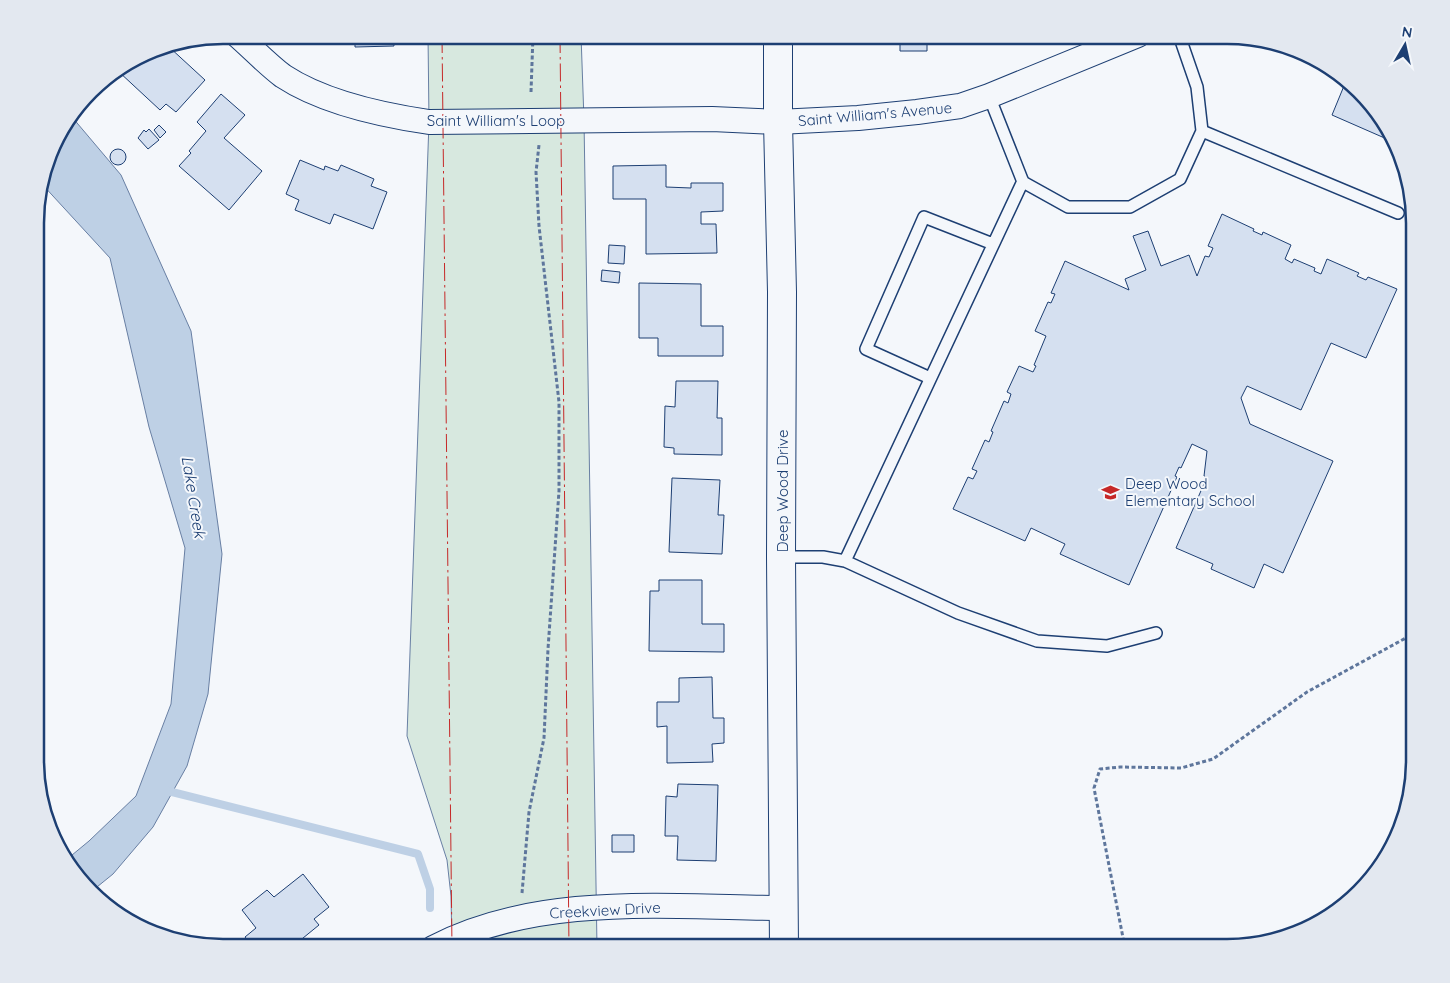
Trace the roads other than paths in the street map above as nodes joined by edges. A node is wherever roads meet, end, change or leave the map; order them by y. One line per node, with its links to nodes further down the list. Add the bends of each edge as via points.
1 (247, 44): 6 (street, Saint William's Loop, via 282,75 323,96 390,116 429,122 712,119)
2 (778, 44): 6 (street, Deep Wood Drive)
3 (1116, 44): 5 (street, Saint William's Avenue)
4 (1182, 44): 7 (lane, via 1197,87)
5 (988, 96): 6 (street, Saint William's Avenue, via 960,106 917,112); 8 (lane)
6 (778, 122): 12 (street, Deep Wood Drive, via 782,292)
7 (1202, 131): 8 (lane, via 1180,179 1130,207 1068,207); 9 (lane)
8 (1023, 181): 10 (lane)
9 (1398, 213)
10 (993, 244): 11 (lane); 11 (lane, via 924,217 866,349)
11 (930, 378): 13 (lane)
12 (781, 557): 13 (lane, via 823,557); 15 (street, Deep Wood Drive)
13 (845, 561): 14 (lane, via 958,613 1037,641 1107,646)
14 (1156, 633)
15 (784, 908): 16 (street, Creekview Drive, via 617,906 572,909 528,915); 17 (street, Deep Wood Drive)
16 (450, 939)
17 (784, 939)

